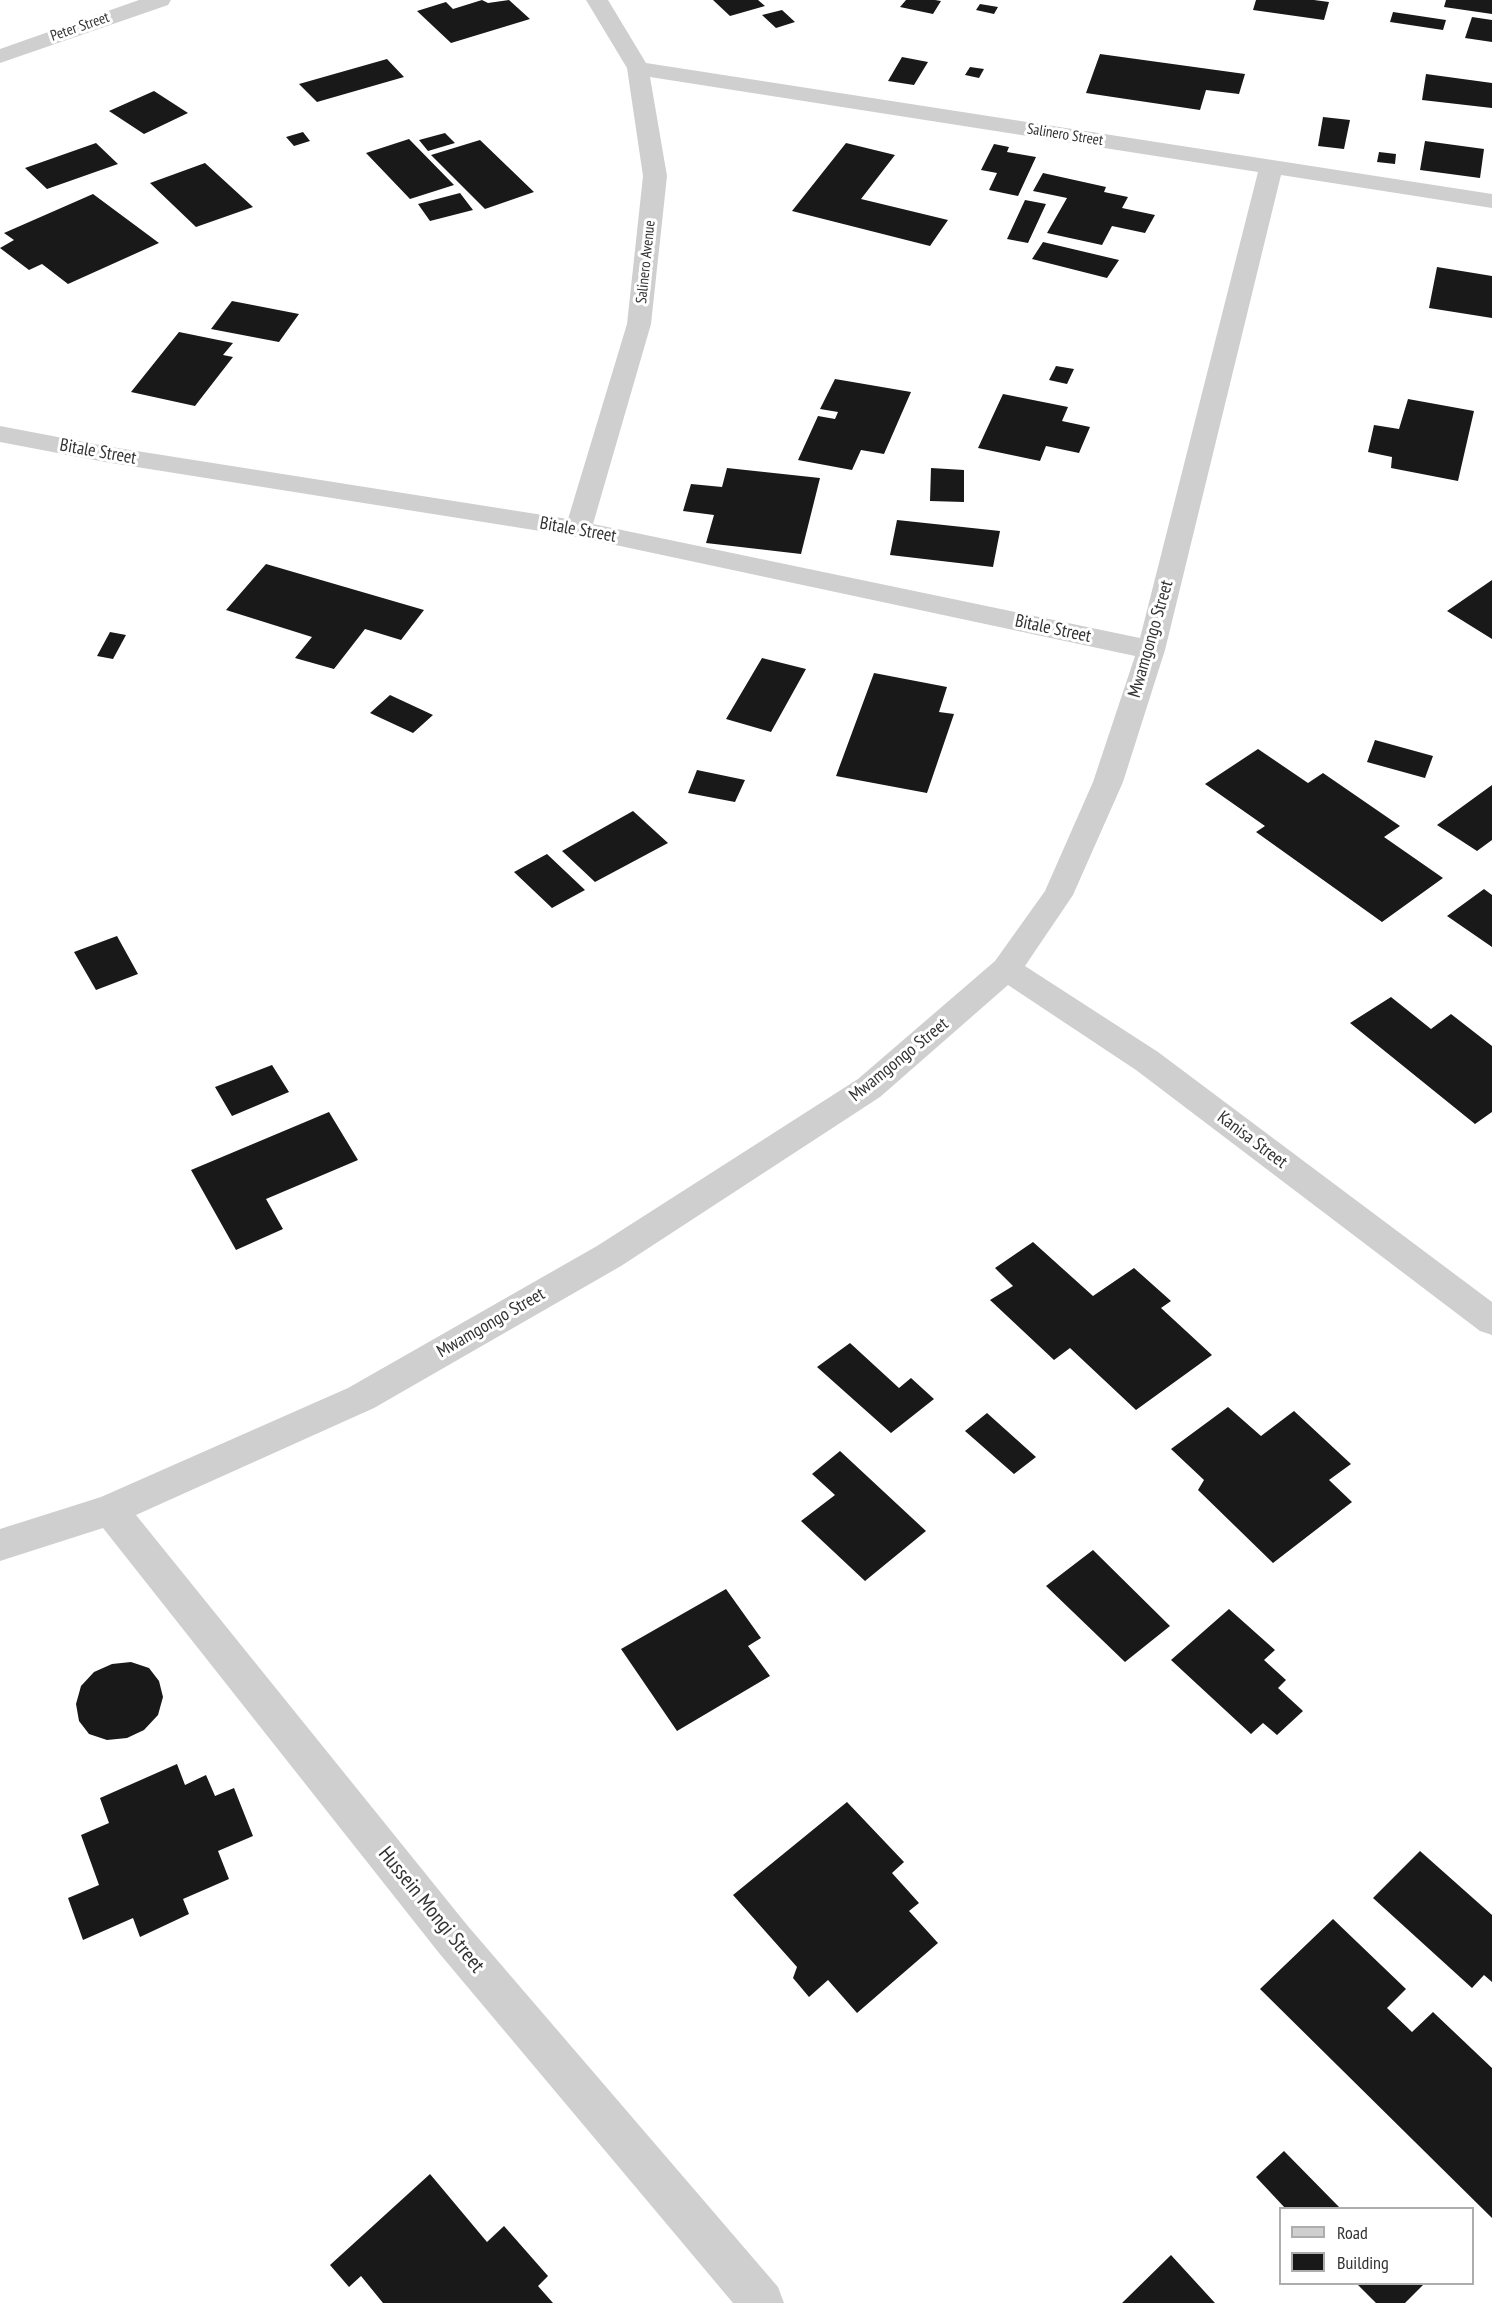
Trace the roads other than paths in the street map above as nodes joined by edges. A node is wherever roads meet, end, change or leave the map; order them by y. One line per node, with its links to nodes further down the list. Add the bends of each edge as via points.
1 (160, 0): 3 (street, Peter Street)
2 (597, 0): 4 (street, Salinero Avenue)
3 (0, 56)
4 (638, 68): 5 (street, Salinero Street); 8 (street, Salinero Avenue, via 655,176 639,324)
5 (1271, 168): 6 (street, Salinero Street); 9 (street, Mwamgongo Street)
6 (1492, 201)
7 (0, 434): 8 (street, Bitale Street)
8 (578, 529): 9 (street, Bitale Street)
9 (1151, 650): 10 (street, Mwamgongo Street, via 1108,782 1058,895)
10 (1006, 969): 11 (street, Kanisa Street, via 1147,1060); 12 (street, Mwamgongo Street, via 869,1088 609,1256 361,1398)
11 (1492, 1321)
12 (110, 1510): 13 (street, Mwamgongo Street); 14 (street, Hussein Mongi Street, via 453,1939)
13 (0, 1545)
14 (762, 2303)

